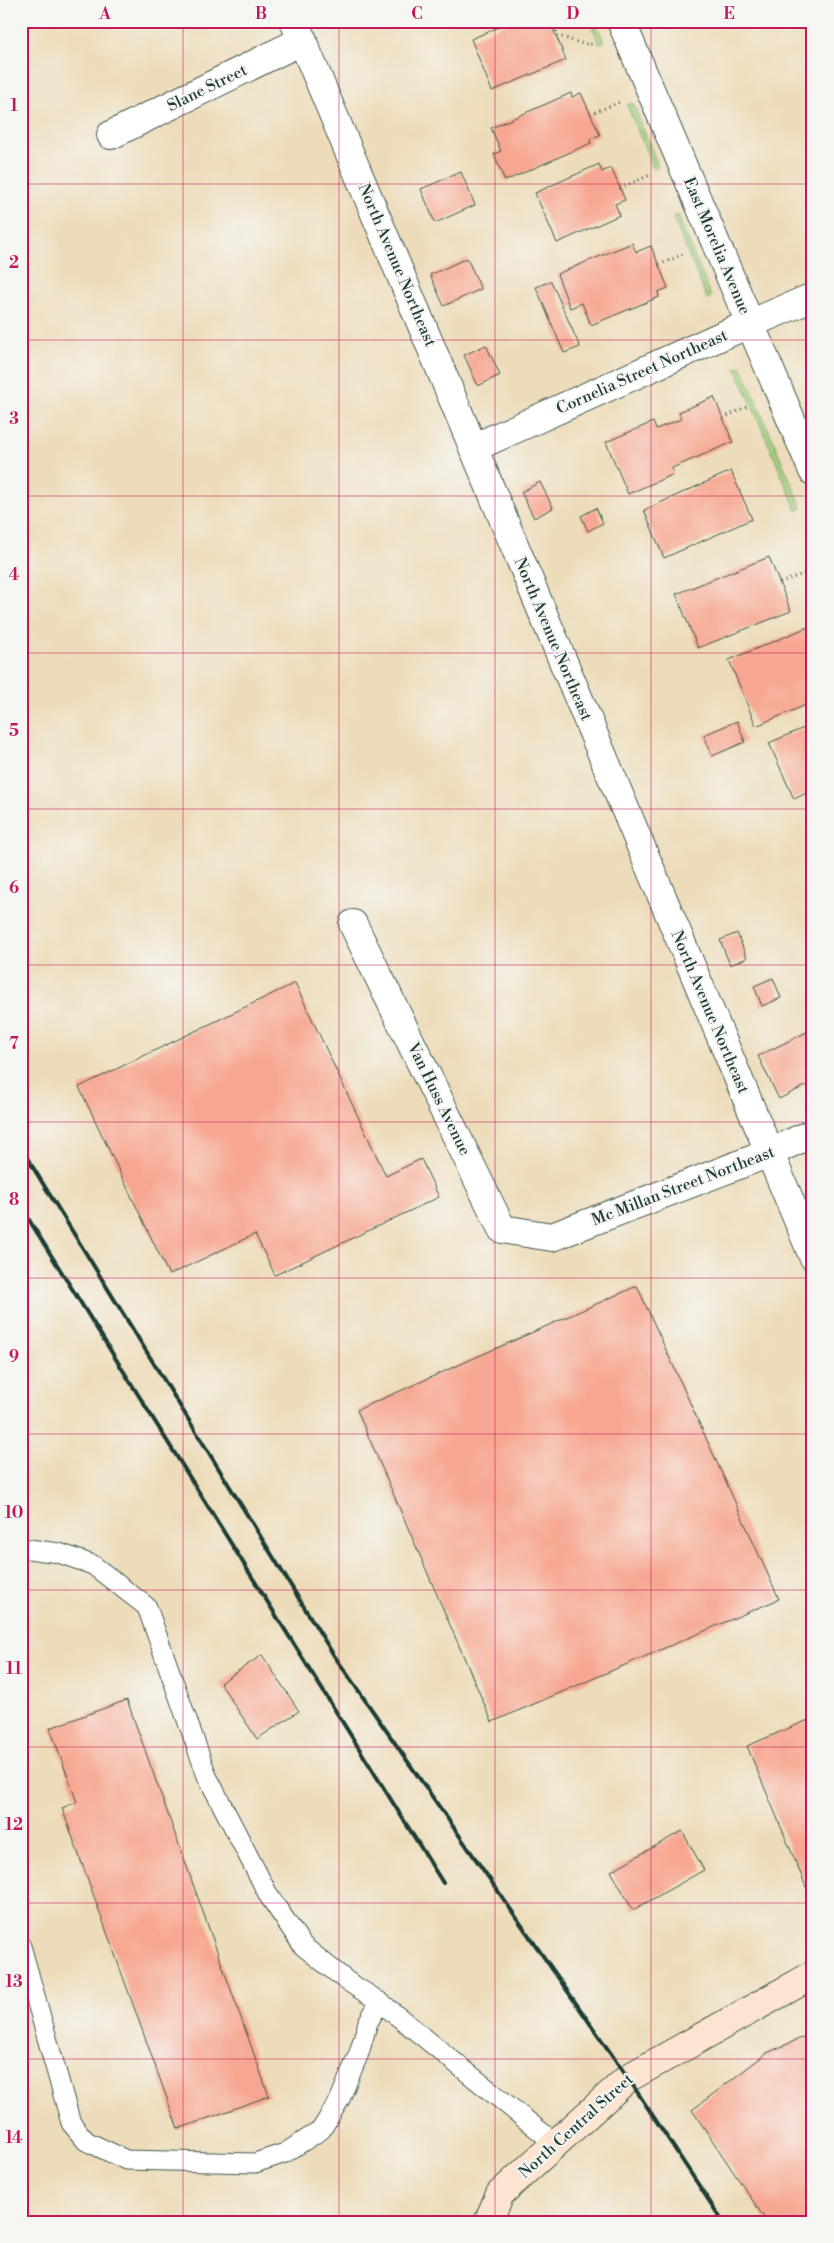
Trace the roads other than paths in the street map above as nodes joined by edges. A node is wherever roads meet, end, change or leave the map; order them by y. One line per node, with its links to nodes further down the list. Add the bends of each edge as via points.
1 (621, 21): 5 (street, East Morelia Avenue)
2 (299, 31): 3 (street, Slane Street); 6 (street, North Avenue Northeast)
3 (111, 135)
4 (813, 298): 5 (street, Cornelia Street Northeast)
5 (750, 324): 6 (street, Cornelia Street Northeast); 7 (street, East Morelia Avenue)
6 (473, 448): 10 (street, North Avenue Northeast)
7 (813, 471)
8 (353, 924): 11 (street, Van Huss Avenue, via 502,1229)
9 (813, 1133): 10 (street, Mc Millan Street Northeast)
10 (769, 1153): 11 (street, Mc Millan Street Northeast); 12 (street, North Avenue Northeast)
11 (552, 1237)
12 (813, 1256)
13 (21, 1548): 16 (lane, via 59,1553 93,1565 146,1607 207,1776 269,1896 303,1946)
14 (21, 1946): 16 (lane, via 71,2122 86,2141 126,2160 255,2163 285,2153 321,2130 340,2099 368,2022)
15 (813, 1975): 17 (main road, North Central Street, via 628,2078)
16 (380, 2002): 17 (lane)
17 (556, 2144): 18 (main road, North Central Street, via 500,2194)
18 (488, 2222)

